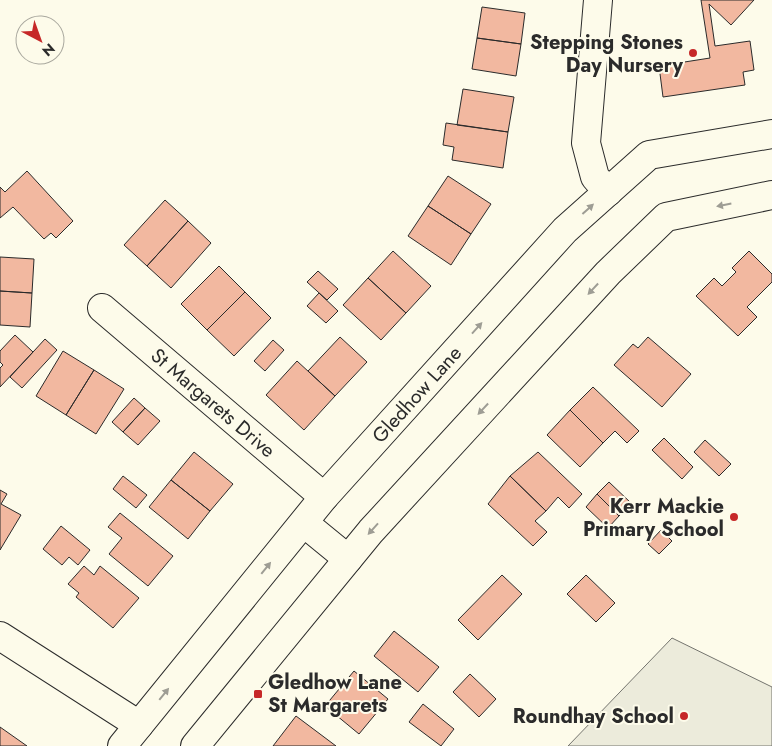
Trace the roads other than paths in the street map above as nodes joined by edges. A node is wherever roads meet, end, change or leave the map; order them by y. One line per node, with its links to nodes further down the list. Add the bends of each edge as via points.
1 (598, 0): 3 (street, via 586,143 595,177)
2 (772, 134): 3 (street, Gledhow Lane, via 649,155)
3 (608, 192): 6 (street, Gledhow Lane, one-way to 3, via 565,230)
4 (772, 195): 8 (street, one-way to 8, via 666,217 601,280)
5 (102, 308): 6 (street, St Margarets Drive)
6 (324, 497): 7 (street, Gledhow Lane)
7 (304, 522): 8 (street); 10 (street, Gledhow Lane, one-way to 7)
8 (348, 559): 12 (street)
9 (0, 636): 10 (street)
10 (139, 725): 11 (street, Gledhow Lane)
11 (122, 746)
12 (196, 746)

